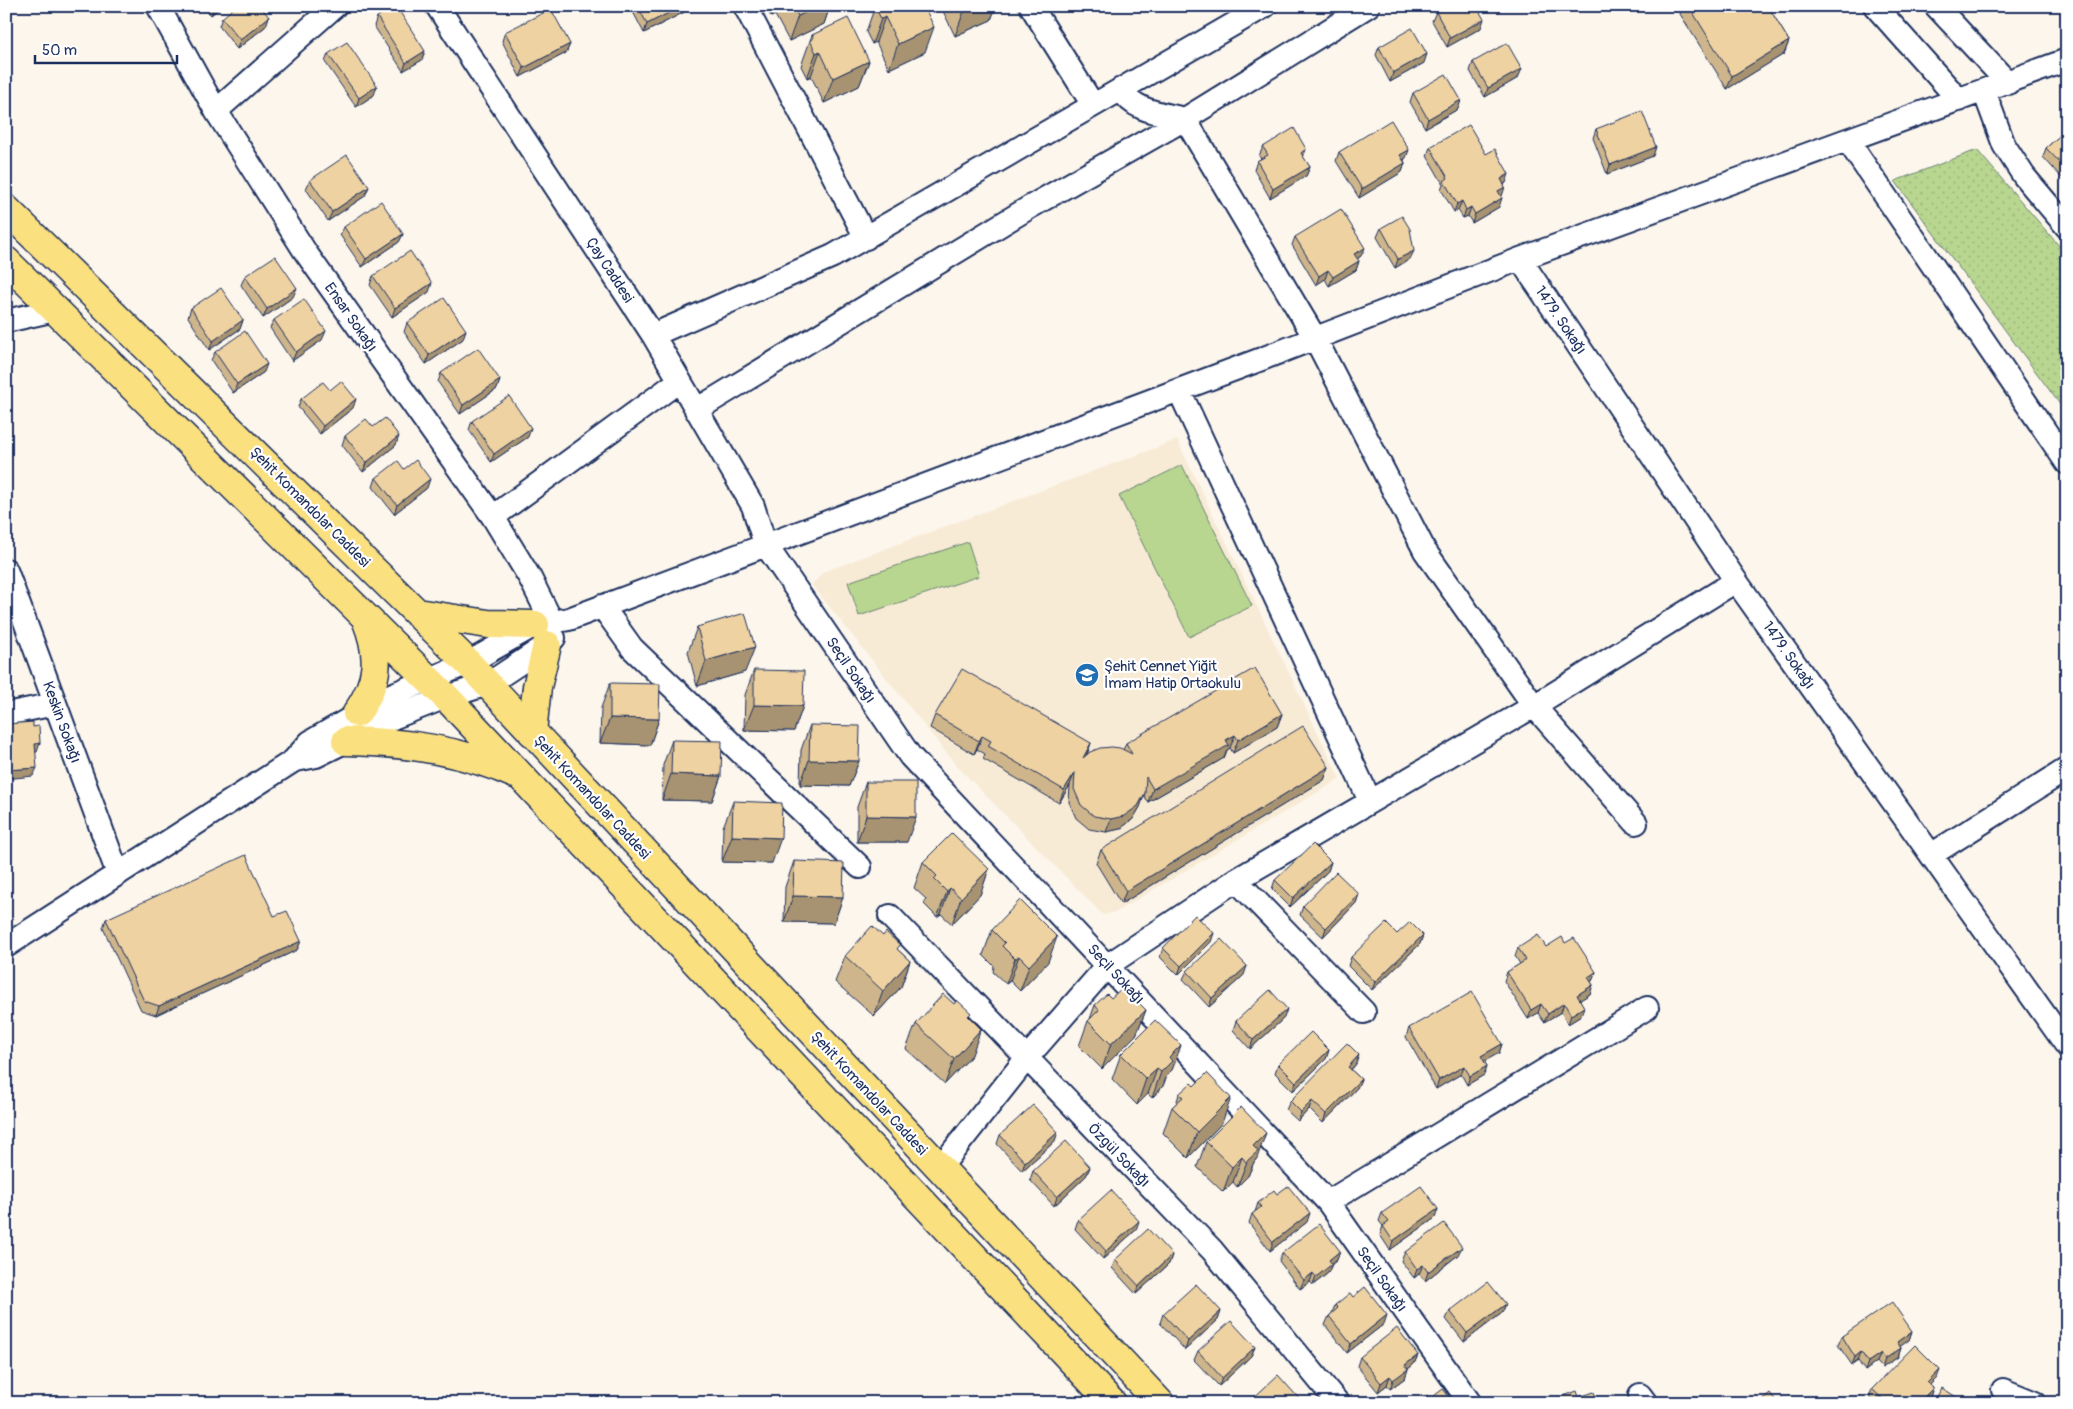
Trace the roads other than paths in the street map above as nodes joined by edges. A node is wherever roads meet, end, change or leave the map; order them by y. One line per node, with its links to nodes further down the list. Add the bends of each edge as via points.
1 (158, 6): 16 (street, Ensar Sokağı)
2 (335, 6): 16 (street)
3 (437, 6): 26 (street, Çay Caddesi)
4 (746, 6): 21 (street)
5 (1031, 6): 15 (street)
6 (1264, 6): 12 (street)
7 (1368, 6): 17 (street)
8 (1875, 6): 14 (street)
9 (1936, 6): 11 (street)
10 (2067, 60): 11 (street)
11 (2008, 83): 13 (street)
12 (1121, 89): 15 (street); 17 (street, via 1133,104)
13 (1984, 91): 14 (street); 20 (street, via 2004,145 2024,176)
14 (1959, 100): 18 (street)
15 (1093, 105): 21 (street)
16 (216, 111): 32 (street, Ensar Sokağı, via 306,253)
17 (1185, 119): 27 (street); 30 (street, via 1030,207)
18 (1848, 141): 22 (street); 31 (street)
19 (6, 209): 37 (main road, Şehit Komandolar Caddesi)
20 (2067, 226)
21 (866, 238): 26 (street, via 833,256)
22 (1520, 258): 27 (street); 35 (street, 1479. Sokağı)
23 (6, 261): 24 (main road)
24 (55, 310): 25 (street); 38 (main road)
25 (6, 321)
26 (653, 336): 28 (street, Çay Caddesi)
27 (1315, 338): 29 (street); 44 (street, via 1425,552)
28 (679, 380): 30 (street, Çay Caddesi); 32 (street)
29 (1179, 390): 33 (street); 52 (street)
30 (696, 410): 33 (street, Çay Caddesi, via 753,506)
31 (2067, 463)
32 (493, 518): 39 (street, Ensar Sokağı, via 530,578)
33 (765, 544): 36 (street); 60 (street, Seçil Sokağı, via 910,756)
34 (6, 570): 43 (street, Keskin Sokağı)
35 (1736, 581): 44 (street); 54 (street, 1479. Sokağı)
36 (602, 606): 39 (street); 55 (street, via 632,648)
37 (417, 613): 39 (main road, via 488,624); 40 (main road, Şehit Komandolar Caddesi)
38 (366, 618): 42 (main road); 46 (main road, via 374,645 375,673 369,693)
39 (551, 628): 40 (street); 41 (street); 47 (main road, via 537,686)
40 (468, 663): 41 (main road, Şehit Komandolar Caddesi); 42 (street)
41 (488, 684): 42 (street); 47 (main road, Şehit Komandolar Caddesi)
42 (437, 689): 46 (street, via 389,696); 48 (street, via 395,717); 51 (main road)
43 (56, 704): 45 (street); 56 (street, Keskin Sokağı)
44 (1534, 706): 52 (street); 53 (street)
45 (6, 714)
46 (356, 714): 49 (street, via 310,742)
47 (532, 732): 65 (main road, Şehit Komandolar Caddesi)
48 (346, 741): 49 (street, via 316,756); 51 (main road, via 380,741 442,750 497,766)
49 (293, 761): 56 (street)
50 (2067, 769): 54 (street)
51 (524, 778): 68 (main road)
52 (1370, 801): 57 (street)
53 (1636, 824)
54 (1931, 855): 63 (street, 1479. Sokağı)
55 (860, 866)
56 (118, 874): 59 (street)
57 (1236, 880): 60 (street); 62 (street)
58 (890, 916): 64 (street, Özgül Sokağı)
59 (6, 946)
60 (1108, 966): 64 (street); 66 (street, Seçil Sokağı)
61 (1647, 1008): 66 (street)
62 (1364, 1012)
63 (2067, 1046)
64 (1026, 1059): 65 (street); 70 (street, Özgül Sokağı, via 1212,1250)
65 (939, 1168): 69 (main road, Şehit Komandolar Caddesi)
66 (1328, 1202): 71 (street, Seçil Sokağı)
67 (2003, 1390): 72 (street)
68 (1112, 1403)
69 (1160, 1403)
70 (1338, 1403)
71 (1470, 1403)
72 (2035, 1403)

